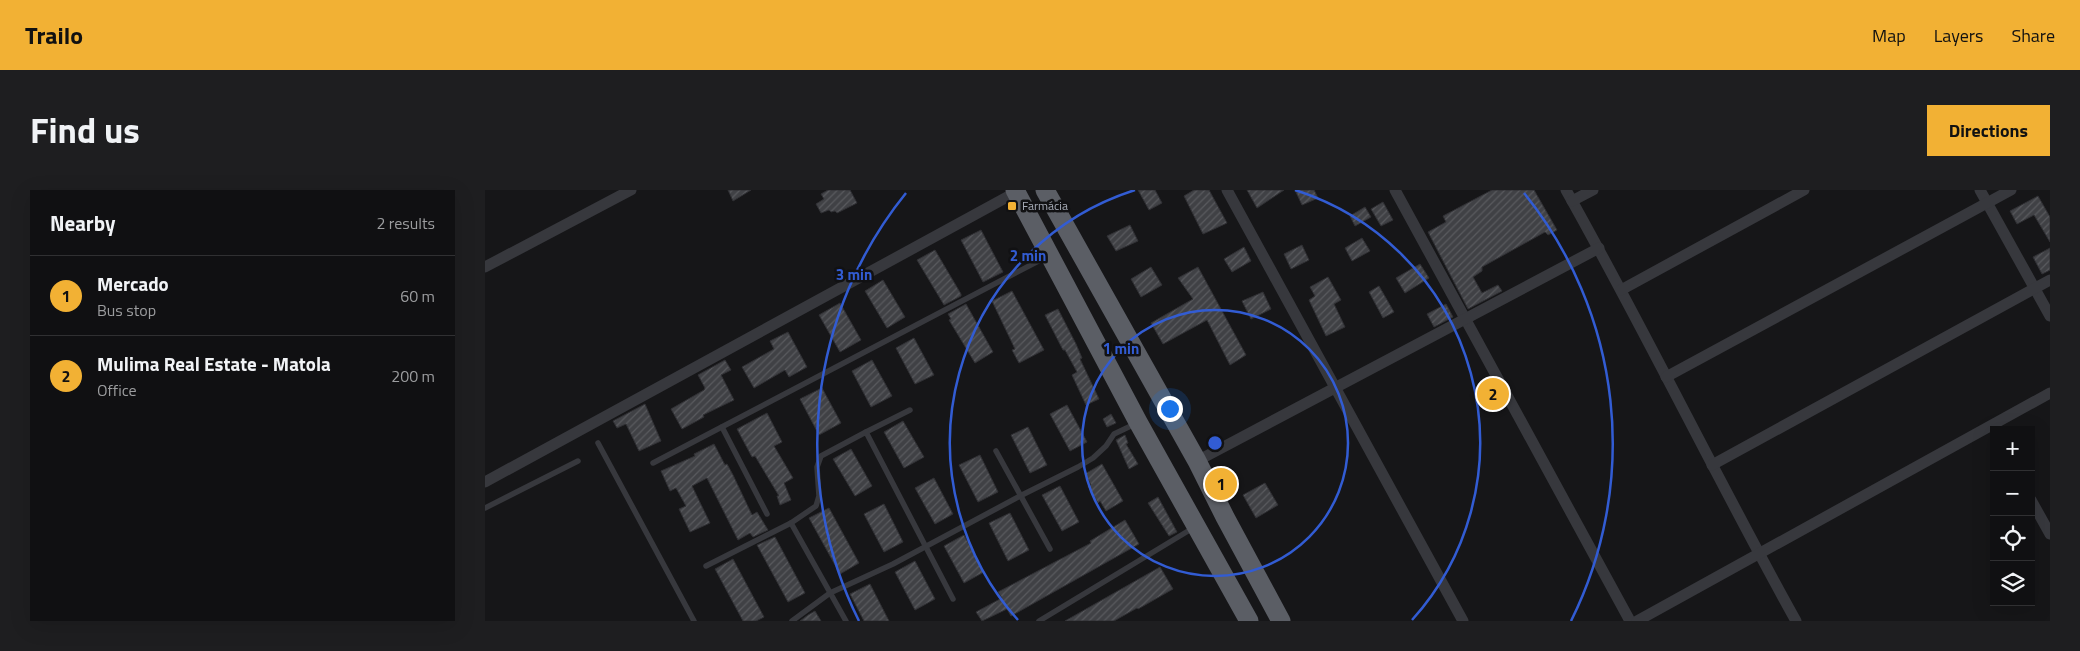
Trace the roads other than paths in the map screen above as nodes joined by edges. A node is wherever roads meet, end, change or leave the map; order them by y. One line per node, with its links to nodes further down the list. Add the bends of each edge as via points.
1 (631, 190): 15 (street)
2 (1045, 190): 33 (highway)
3 (1227, 190): 22 (street)
4 (1395, 190): 20 (street)
5 (1566, 190): 11 (street)
6 (1593, 190): 11 (street)
7 (1804, 190): 18 (street)
8 (1980, 190): 12 (street)
9 (2011, 190): 12 (street)
10 (1017, 191): 14 (highway); 36 (street)
11 (1572, 201): 13 (street)
12 (1987, 203): 17 (street); 21 (street)
13 (1599, 248): 18 (street); 20 (street)
14 (1050, 255): 25 (highway); 27 (lane)
15 (485, 267)
16 (2050, 280): 17 (street)
17 (2035, 288): 19 (street); 35 (street)
18 (1621, 290): 21 (street)
19 (2050, 316)
20 (1466, 318): 22 (street); 57 (street)
21 (1665, 377): 35 (street)
22 (1336, 388): 33 (street); 56 (street)
23 (2050, 394): 26 (street)
24 (911, 410): 28 (lane)
25 (1138, 422): 37 (lane, via 1114,434 1093,458); 42 (highway)
26 (2000, 426)
27 (722, 427): 34 (lane); 40 (lane)
28 (866, 432): 41 (lane, via 821,456 817,467 819,496 816,506); 44 (lane)
29 (1990, 432): 46 (street)
30 (598, 442): 50 (lane)
31 (996, 451): 37 (lane)
32 (578, 460): 39 (lane)
33 (1197, 461): 55 (highway)
34 (653, 464)
35 (1712, 466): 46 (street)
36 (485, 482)
37 (1022, 495): 44 (lane); 45 (lane)
38 (2035, 506): 43 (street)
39 (485, 508)
40 (767, 514)
41 (791, 523): 47 (lane); 48 (lane)
42 (1197, 526): 53 (lane); 54 (highway)
43 (2049, 529)
44 (926, 547): 48 (lane); 49 (lane)
45 (1050, 549)
46 (1758, 553): 58 (street); 59 (street)
47 (706, 566)
48 (830, 593): 51 (lane); 52 (lane)
49 (953, 599)
50 (695, 621)
51 (792, 621)
52 (846, 621)
53 (1039, 621)
54 (1249, 621)
55 (1281, 621)
56 (1463, 621)
57 (1630, 621)
58 (1637, 621)
59 (1796, 621)

